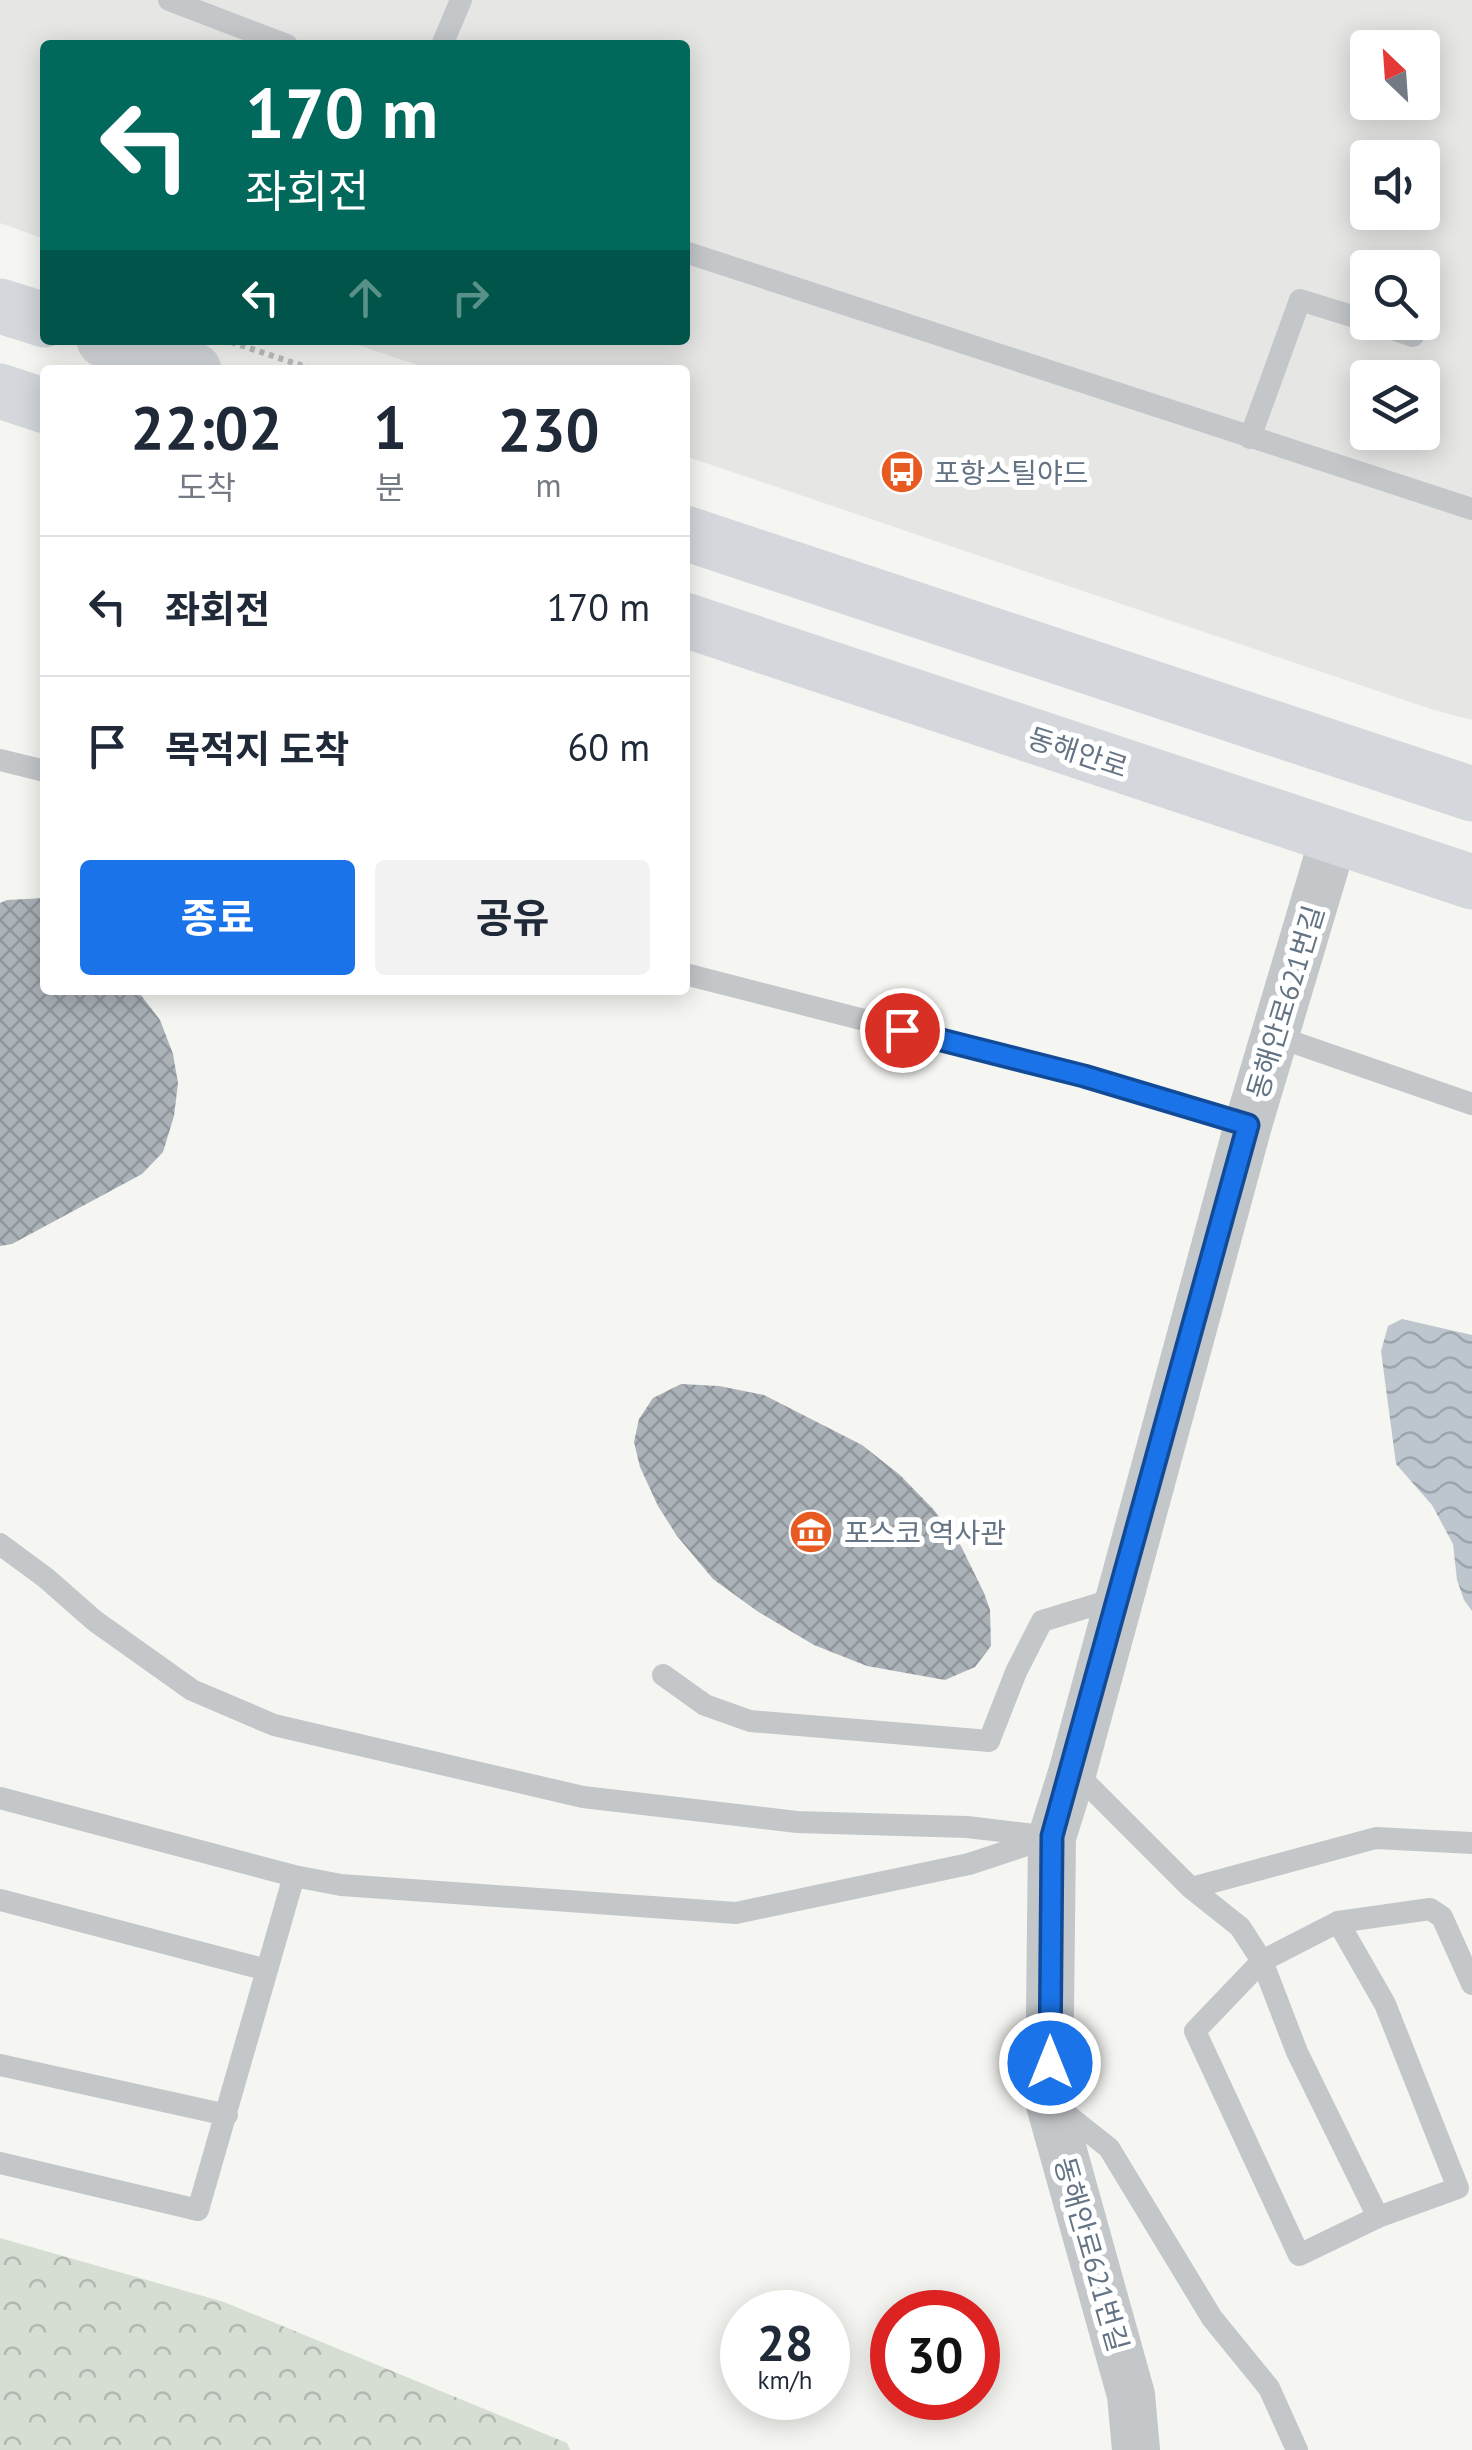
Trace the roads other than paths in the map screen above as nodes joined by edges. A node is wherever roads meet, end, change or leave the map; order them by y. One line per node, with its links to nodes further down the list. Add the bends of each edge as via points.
1 (169, 0): 3 (lane)
2 (461, 0): 4 (lane)
3 (273, 40)
4 (444, 40)
5 (690, 254): 13 (lane)
6 (0, 306): 8 (main road)
7 (1350, 316): 13 (lane, via 1300,300)
8 (40, 318)
9 (119, 345): 10 (main road)
10 (179, 365)
11 (0, 391): 12 (main road)
12 (40, 404)
13 (1250, 438): 14 (lane)
14 (1472, 509)
15 (690, 535): 19 (main road)
16 (690, 622): 20 (main road, 동해안로)
17 (0, 760): 18 (lane)
18 (40, 771)
19 (1472, 794)
20 (1334, 837): 21 (main road, 동해안로); 23 (street, 동해안로621번길)
21 (1472, 882)
22 (690, 975): 25 (lane)
23 (1274, 1036): 24 (lane); 25 (street, 동해안로621번길)
24 (1472, 1104)
25 (1248, 1125): 27 (street, 동해안로621번길)
26 (0, 1544): 31 (lane, via 192,1690 274,1725 583,1797 797,1822)
27 (1118, 1598): 28 (lane, via 1042,1621 990,1742 750,1721 705,1705); 29 (street, 동해안로621번길)
28 (662, 1675)
29 (1072, 1770): 31 (street, 동해안로621번길); 34 (lane)
30 (0, 1798): 33 (lane)
31 (1052, 1836): 33 (lane, via 969,1864 736,1913); 41 (street, 동해안로621번길)
32 (1472, 1844): 34 (lane, via 1376,1838)
33 (294, 1876): 38 (lane)
34 (1191, 1888): 37 (lane, via 1240,1926)
35 (0, 1900): 38 (lane)
36 (1338, 1922): 37 (lane); 39 (lane, via 1430,1909 1442,1917); 44 (lane, via 1386,2004)
37 (1262, 1960): 45 (lane, via 1297,2052); 45 (lane, via 1194,2031 1299,2255)
38 (267, 1970): 42 (lane)
39 (1472, 1984)
40 (0, 2065): 42 (lane)
41 (1049, 2101): 46 (street, 동해안로621번길, via 1131,2395); 47 (lane, via 1109,2148 1212,2318 1269,2388)
42 (227, 2116): 43 (lane, via 198,2210)
43 (0, 2163)
44 (1465, 2184): 45 (lane)
45 (1378, 2217)
46 (1136, 2450)
47 (1297, 2450)

